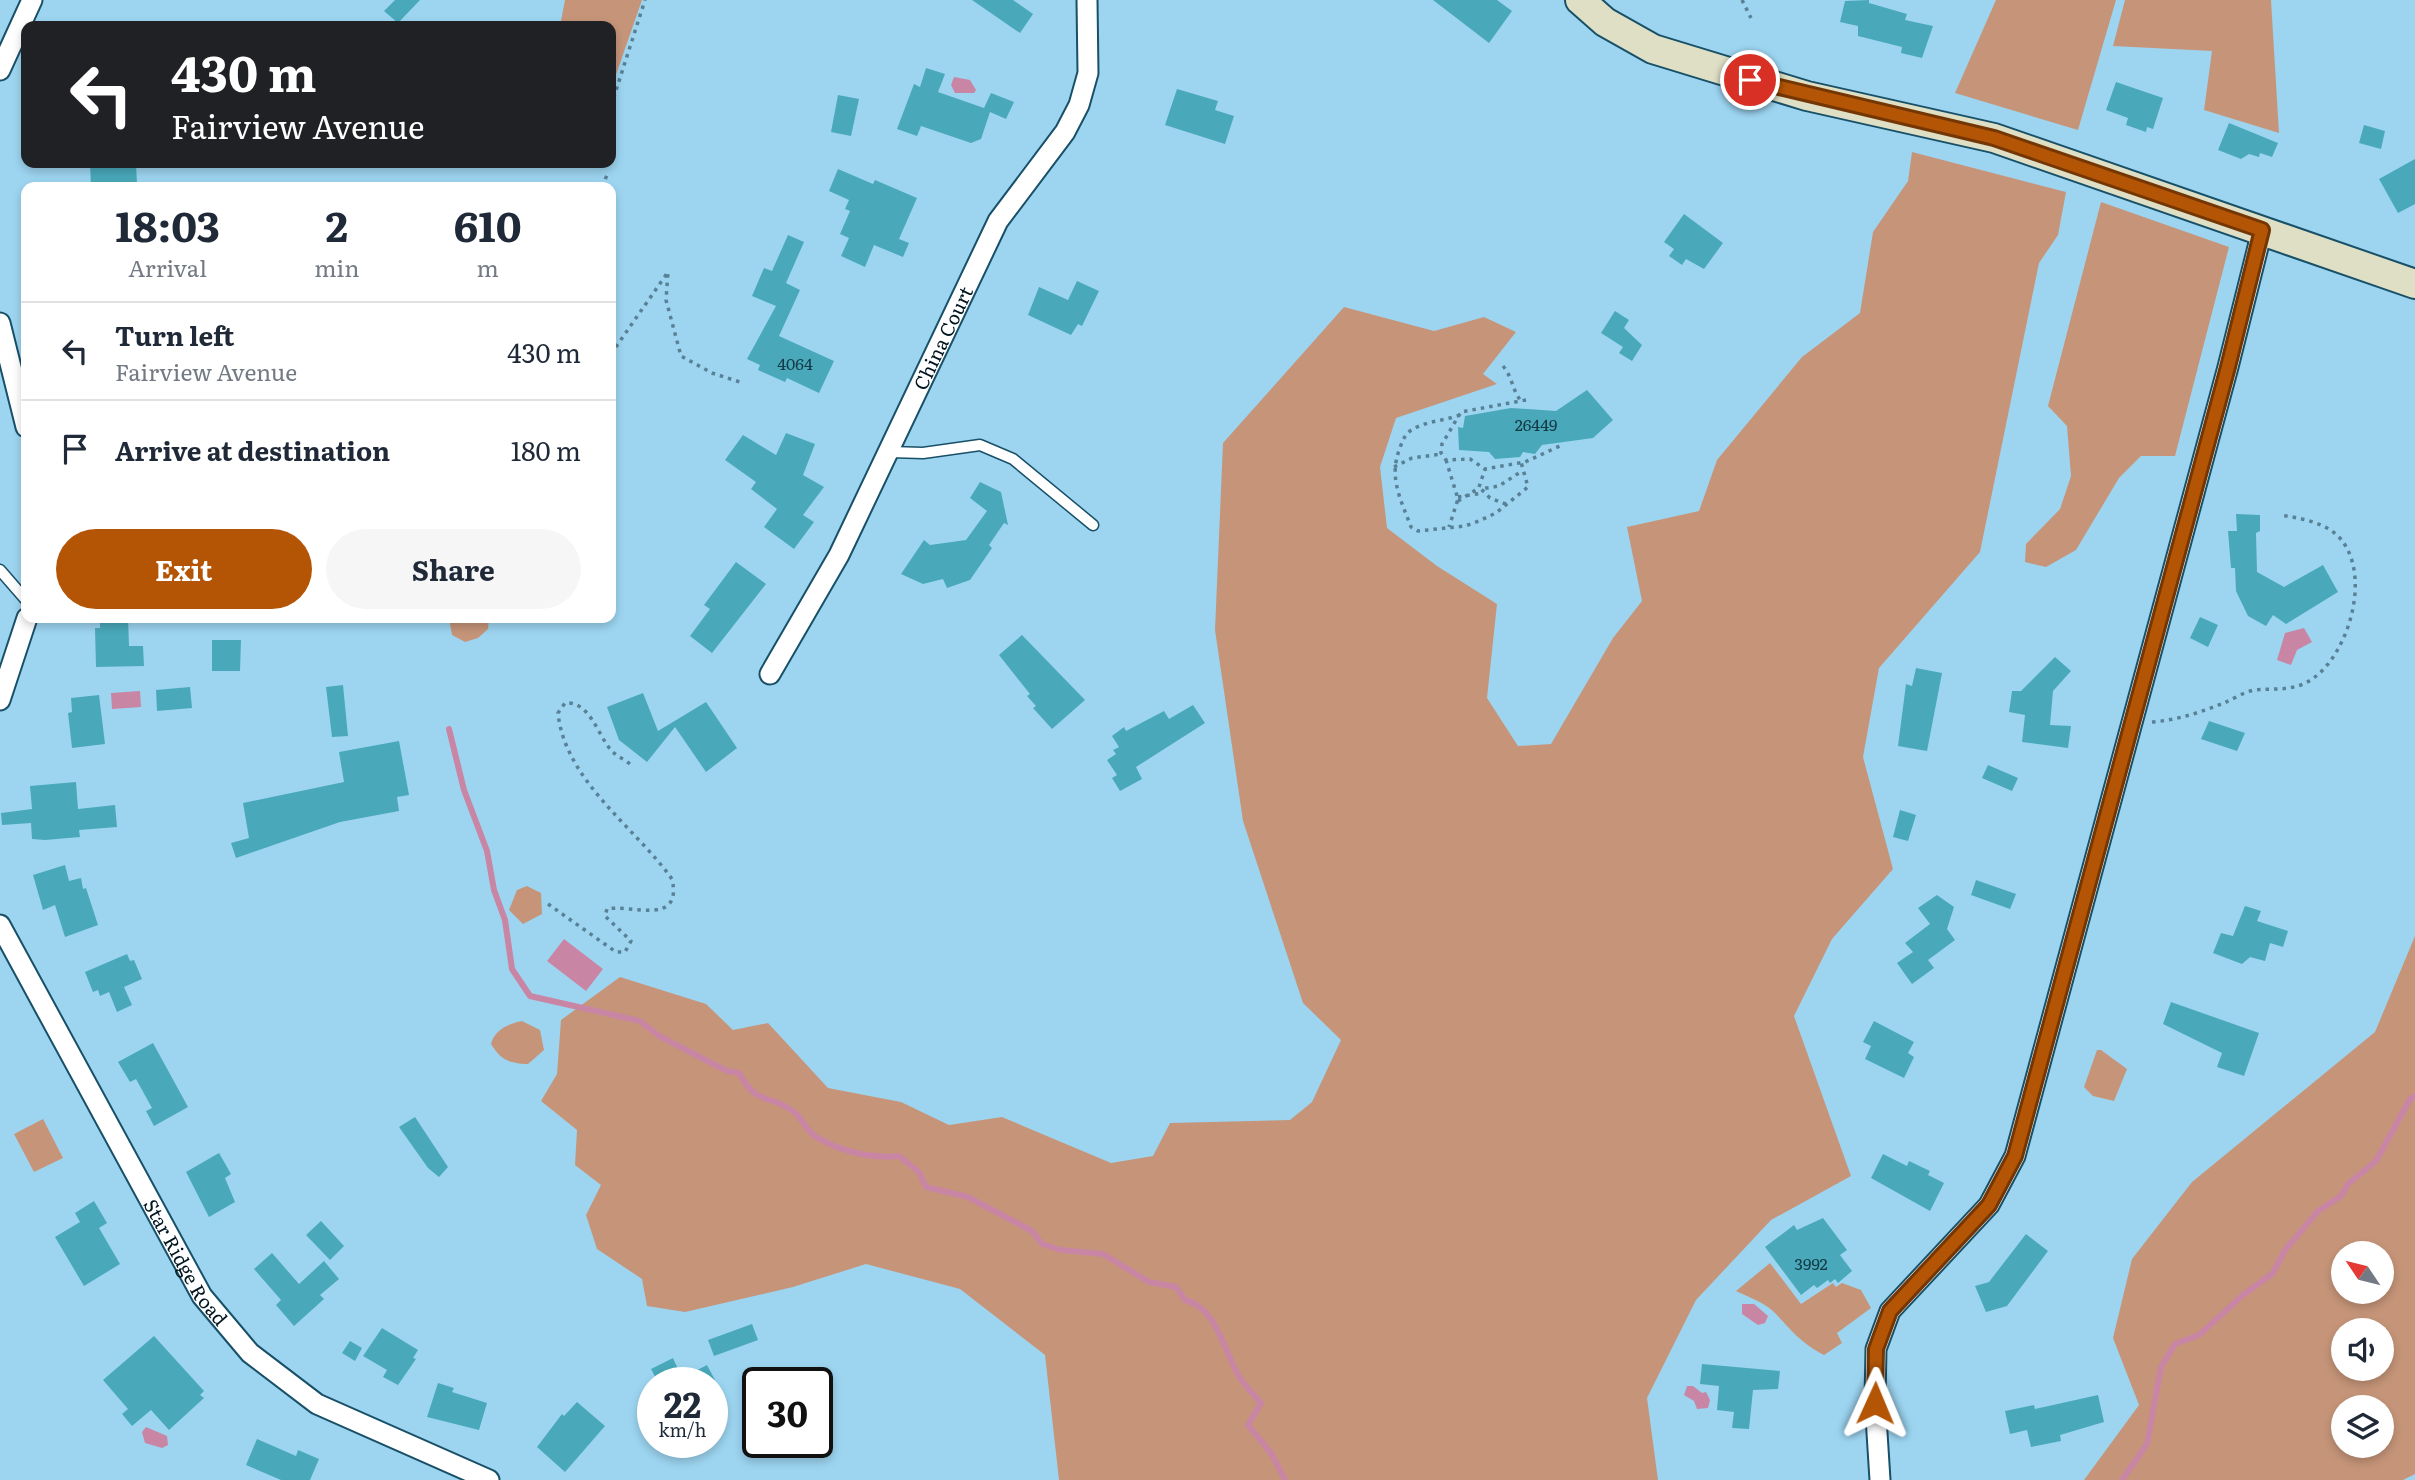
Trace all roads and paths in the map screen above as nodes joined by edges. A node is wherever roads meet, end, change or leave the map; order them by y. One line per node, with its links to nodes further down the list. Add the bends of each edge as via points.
1 (32, 0): 7 (street)
2 (645, 0): 10 (path)
3 (1087, 0): 22 (street, China Court, via 1088,73 1079,105 1065,132 998,221)
4 (1580, 0): 13 (main road, via 1605,22 1653,49 1711,69 1994,138)
5 (1742, 0): 6 (path)
6 (1751, 18)
7 (22, 21)
8 (21, 24): 9 (street)
9 (0, 70)
10 (616, 90)
11 (607, 175): 12 (path)
12 (604, 182)
13 (2262, 230): 14 (main road); 40 (street)
14 (2415, 284)
15 (0, 323): 19 (street)
16 (616, 347): 18 (path, via 668,272 666,300 681,356)
17 (1503, 366): 20 (path, via 1512,377 1515,393 1524,401)
18 (743, 383)
19 (21, 407)
20 (1460, 415): 23 (path, via 1442,444); 26 (path, via 1406,433)
21 (1562, 445): 25 (path)
22 (890, 452): 33 (lane, via 923,453 981,445 1013,459); 38 (street, China Court, via 839,555)
23 (1442, 454): 24 (path); 26 (path, via 1412,458)
24 (1446, 460): 27 (path, via 1470,459); 30 (path)
25 (1521, 462): 27 (path); 28 (path)
26 (1394, 467): 34 (path, via 1399,500 1411,527 1418,531)
27 (1485, 469): 29 (path)
28 (1523, 470): 29 (path, via 1509,482); 31 (path, via 1528,486)
29 (1481, 490): 30 (path); 31 (path)
30 (1457, 499): 34 (path)
31 (1507, 504): 34 (path, via 1479,521)
32 (2280, 515): 40 (path, via 2320,524 2338,537 2352,557 2355,588 2348,624 2331,663 2292,689 2252,690 2176,720)
33 (1093, 525)
34 (1448, 528)
35 (0, 570): 36 (lane)
36 (21, 594)
37 (25, 623): 39 (street)
38 (770, 674)
39 (0, 700)
40 (2133, 719): 45 (street, via 2015,1156 1989,1205 1890,1311 1876,1349)
41 (630, 764): 42 (path, via 613,752 585,710 575,702 565,703 558,713 560,727 576,762 600,797 672,878 675,891 670,902 658,910 607,909 605,916 631,941 625,952 616,952)
42 (548, 904)
43 (0, 925): 44 (street, Star Ridge Road, via 202,1296 250,1353 317,1404)
44 (489, 1480)
45 (1880, 1480)

